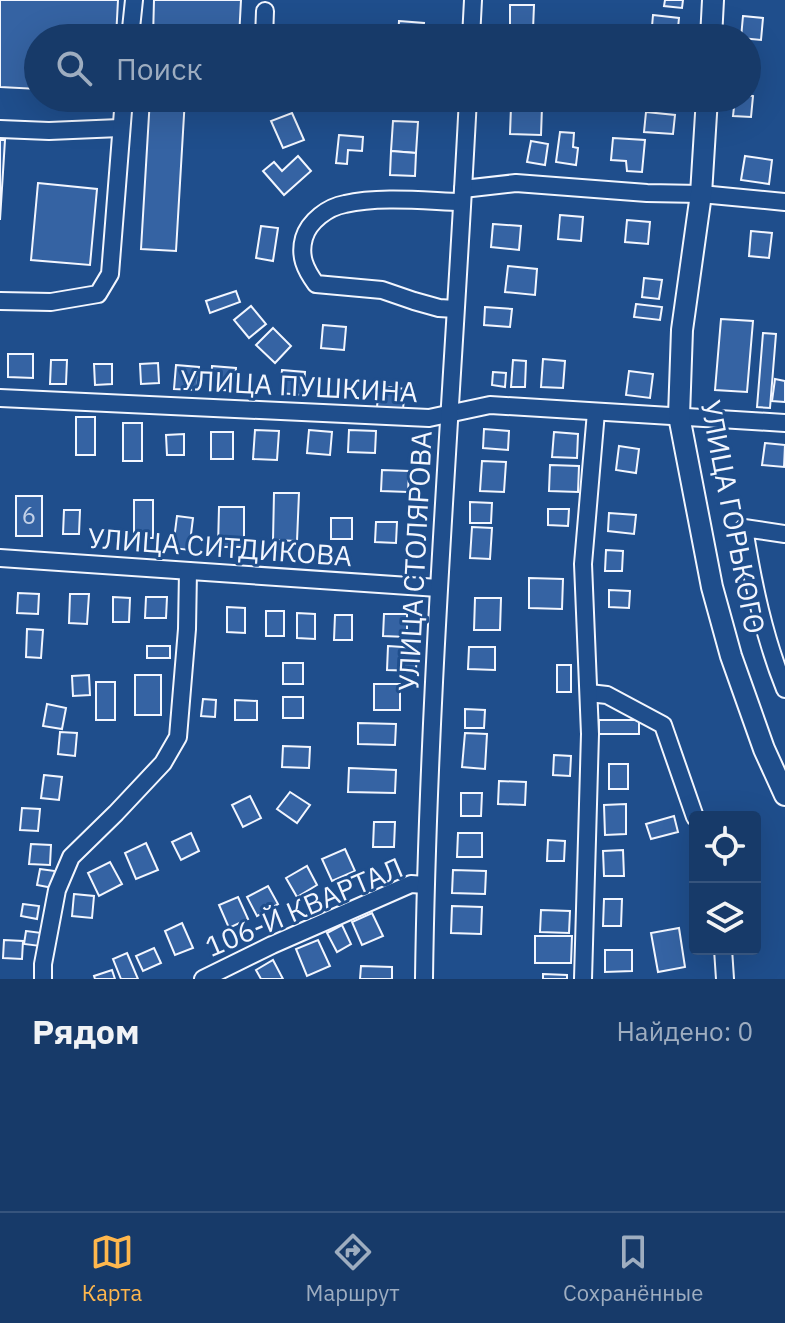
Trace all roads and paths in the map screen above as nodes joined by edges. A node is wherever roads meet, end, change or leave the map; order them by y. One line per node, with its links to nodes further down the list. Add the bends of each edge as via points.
1 (134, 0): 5 (street)
2 (473, 0): 7 (street)
3 (713, 0): 8 (main road)
4 (265, 11): 6 (street)
5 (131, 24)
6 (265, 24)
7 (472, 24)
8 (712, 24)
9 (122, 112): 12 (street)
10 (467, 112): 15 (street, УЛИЦА СТОЛЯРОВА)
11 (706, 112): 14 (main road, УЛИЦА ГОРЬКОГО)
12 (120, 128): 13 (street); 17 (street, via 110,274 98,294 51,302)
13 (0, 129)
14 (701, 194): 15 (street, via 516,183); 16 (street); 22 (main road, УЛИЦА ГОРЬКОГО, via 682,330)
15 (463, 196): 18 (street, УЛИЦА СТОЛЯРОВА); 18 (street, via 342,204 316,218 301,254 316,284 382,290)
16 (785, 202)
17 (0, 301)
18 (455, 309): 21 (street, УЛИЦА СТОЛЯРОВА)
19 (0, 398): 21 (street, УЛИЦА ПУШКИНА, via 429,418)
20 (596, 412): 21 (street, УЛИЦА ПУШКИНА, via 490,405); 22 (street, УЛИЦА ПУШКИНА); 29 (street, via 583,564)
21 (449, 413): 27 (street, УЛИЦА СТОЛЯРОВА)
22 (679, 416): 23 (street, УЛИЦА ПУШКИНА); 30 (main road, УЛИЦА ГОРЬКОГО, via 731,656)
23 (785, 423)
24 (785, 534): 28 (street, via 744,528 767,641)
25 (0, 558): 26 (street, УЛИЦА СИТДИКОВА)
26 (188, 571): 27 (street, УЛИЦА СИТДИКОВА); 34 (street, via 178,737 163,763 71,857 57,890)
27 (438, 588): 32 (street, УЛИЦА СТОЛЯРОВА)
28 (785, 689)
29 (589, 693): 31 (street, via 607,695 663,725); 37 (street)
30 (785, 795)
31 (693, 811)
32 (425, 885): 35 (street, 106-Й КВАРТАЛ, via 411,884); 36 (street, УЛИЦА СТОЛЯРОВА)
33 (723, 955): 38 (street)
34 (43, 979)
35 (203, 979)
36 (424, 979)
37 (583, 979)
38 (725, 979)

